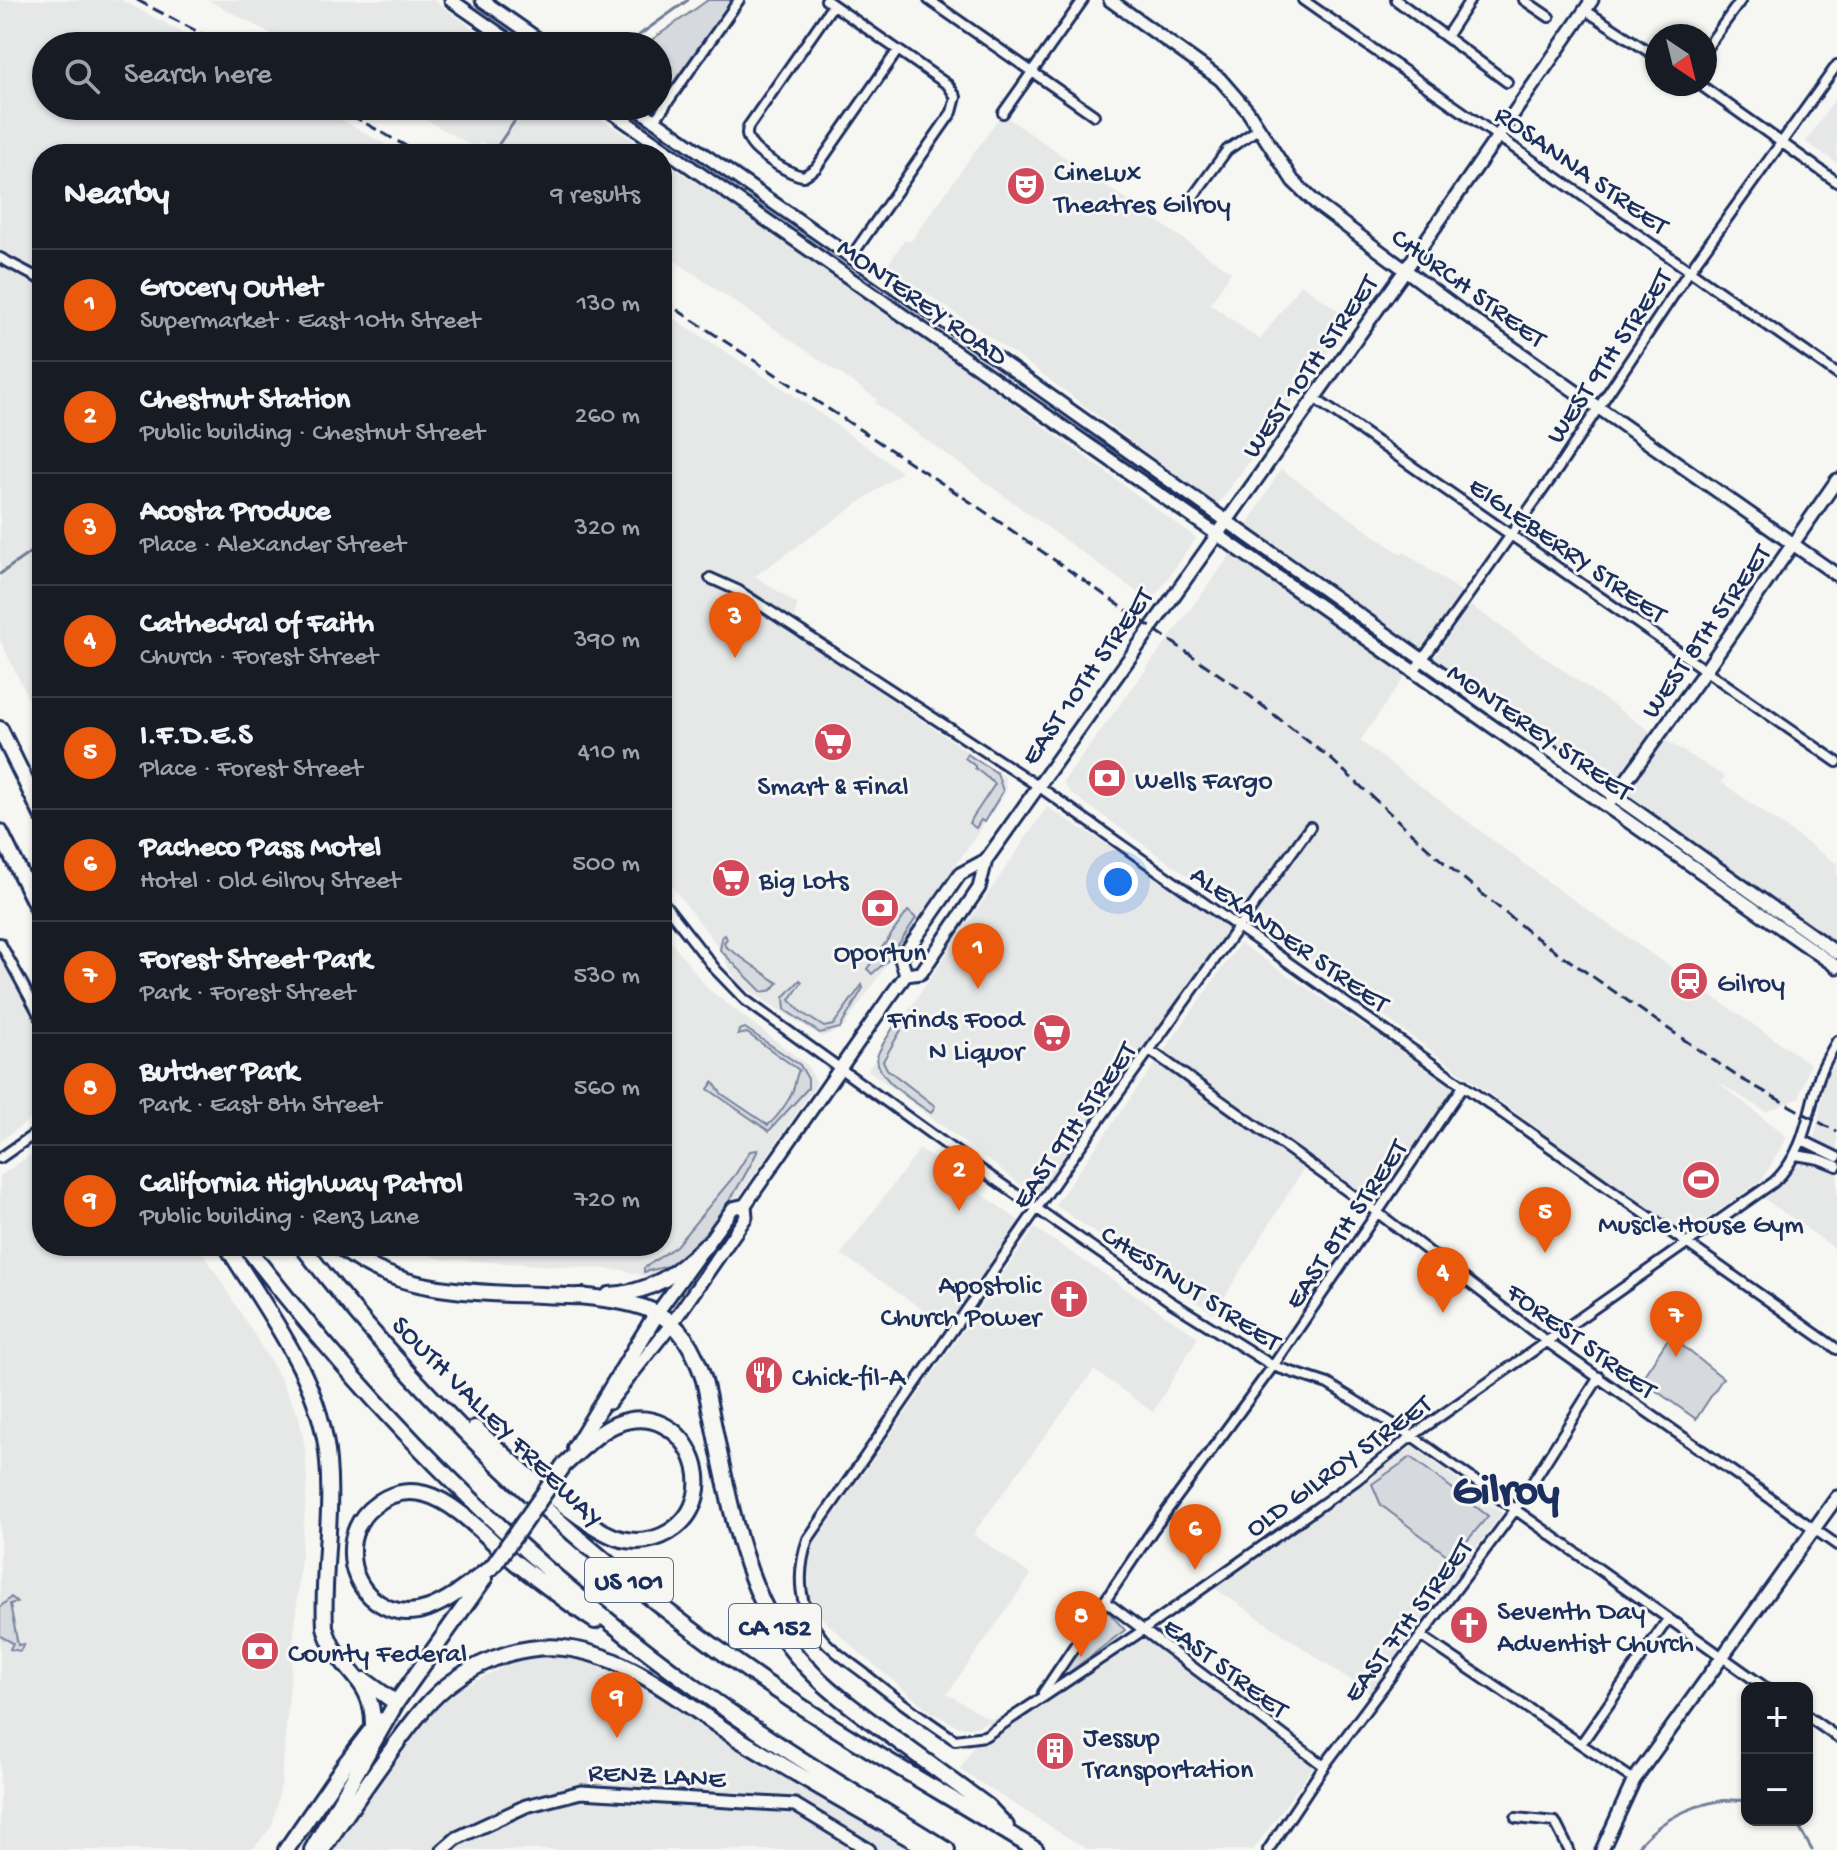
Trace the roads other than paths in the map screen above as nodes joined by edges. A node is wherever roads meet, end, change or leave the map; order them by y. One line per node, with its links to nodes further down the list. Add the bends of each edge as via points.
1 (451, 0): 15 (main road)
2 (482, 0): 16 (main road)
3 (739, 0): 24 (street)
4 (929, 0): 22 (street)
5 (1083, 0): 22 (street)
6 (1110, 0): 30 (main road, CHURCH STREET, via 1220,79)
7 (1303, 0): 31 (street, ROSANNA STREET)
8 (1396, 0): 18 (street)
9 (1470, 0): 18 (street)
10 (1524, 0): 14 (street)
11 (1741, 0): 17 (street)
12 (829, 2): 20 (street); 20 (street, via 748,127 751,145 771,160 793,175 813,172)
13 (1589, 5): 19 (street); 31 (main road, WEST 10TH STREET)
14 (1549, 17)
15 (497, 32)
16 (528, 32)
17 (1717, 33)
18 (1446, 37): 23 (street)
19 (1645, 48)
20 (898, 50): 37 (street, via 948,85 956,97 952,112)
21 (1837, 65): 32 (street, WEST 9TH STREET)
22 (1032, 72): 26 (street); 27 (street)
23 (1507, 82)
24 (672, 96)
25 (1716, 96): 32 (street)
26 (1003, 113)
27 (1094, 115)
28 (623, 120): 33 (main road, MONTEREY ROAD)
29 (655, 120): 37 (main road, MONTEREY ROAD)
30 (1258, 129): 36 (street, via 1227,150); 39 (main road, CHURCH STREET, via 1305,194)
31 (1498, 135): 39 (main road, WEST 10TH STREET); 40 (street, ROSANNA STREET)
32 (1782, 143): 35 (street); 40 (street, WEST 9TH STREET)
33 (658, 144)
34 (672, 154): 47 (main road, MONTEREY ROAD)
35 (1837, 182)
36 (1187, 205)
37 (851, 257): 46 (main road, MONTEREY ROAD)
38 (0, 258): 41 (street)
39 (1406, 269): 43 (main road, WEST 10TH STREET); 44 (main road, CHURCH STREET)
40 (1690, 270): 42 (street, ROSANNA STREET); 44 (street, WEST 9TH STREET)
41 (32, 275)
42 (1837, 374)
43 (1314, 398): 46 (main road, WEST 10TH STREET); 48 (street, EIGLEBERRY STREET)
44 (1598, 407): 48 (street, WEST 9TH STREET); 49 (main road, CHURCH STREET)
45 (1837, 480): 49 (main road, WEST 8TH STREET)
46 (1227, 521): 47 (main road, EAST 10TH STREET); 52 (main road, MONTEREY STREET)
47 (1216, 535): 52 (main road, MONTEREY STREET); 56 (main road, EAST 10TH STREET)
48 (1512, 535): 52 (street, WEST 9TH STREET); 53 (street, EIGLEBERRY STREET)
49 (1793, 544): 50 (main road, CHURCH STREET); 53 (main road, WEST 8TH STREET)
50 (1837, 575)
51 (710, 578): 56 (street, ALEXANDER STREET, via 739,591)
52 (1418, 665): 58 (main road, MONTEREY STREET)
53 (1705, 671): 55 (street, EIGLEBERRY STREET); 58 (main road, WEST 8TH STREET)
54 (0, 729): 57 (highway)
55 (1837, 762)
56 (1038, 786): 61 (main road, EAST 10TH STREET); 64 (street, ALEXANDER STREET)
57 (32, 795)
58 (1611, 801): 66 (main road, MONTEREY STREET); 67 (main road, MONTEREY STREET)
59 (1310, 827): 64 (street, EAST 9TH STREET)
60 (0, 832): 62 (highway)
61 (986, 860): 68 (main road, EAST 10TH STREET, via 979,888 921,973); 68 (main road, EAST 10TH STREET, via 960,874 901,959)
62 (32, 897)
63 (672, 913): 72 (street, CHESTNUT STREET, via 735,992)
64 (1238, 926): 71 (street, EAST 9TH STREET); 73 (street, ALEXANDER STREET)
65 (0, 943): 69 (street)
66 (1837, 953)
67 (1837, 967)
68 (906, 975): 72 (main road, EAST 10TH STREET)
69 (32, 1002)
70 (1837, 1041): 75 (street, via 1819,1077)
71 (1151, 1051): 81 (street, EAST 9TH STREET); 82 (street, FOREST STREET)
72 (840, 1068): 80 (main road, EAST 10TH STREET); 81 (street, CHESTNUT STREET)
73 (1464, 1085): 82 (street, EAST 8TH STREET); 83 (street, ALEXANDER STREET)
74 (32, 1136): 78 (street)
75 (1802, 1140): 76 (street, OLD GILROY STREET); 77 (street)
76 (1796, 1155): 79 (street); 83 (street, OLD GILROY STREET, via 1774,1182)
77 (1837, 1157)
78 (0, 1158)
79 (1837, 1166)
80 (745, 1205): 84 (main road, EAST 10TH STREET, via 733,1208); 91 (main road, EAST 10TH STREET, via 746,1217)
81 (1038, 1210): 95 (street, CHESTNUT STREET); 105 (street, EAST 9TH STREET, via 808,1539)
82 (1378, 1213): 92 (street, FOREST STREET); 95 (street, EAST 8TH STREET)
83 (1689, 1243): 92 (street, OLD GILROY STREET); 94 (street, ALEXANDER STREET)
84 (706, 1245): 89 (highway, via 681,1270 650,1288); 90 (main road, EAST 10TH STREET)
85 (233, 1256): 111 (highway, via 300,1366 321,1419 329,1475 325,1627 333,1651)
86 (254, 1256): 113 (highway, US 101, via 344,1367 456,1485 575,1594)
87 (310, 1256): 93 (highway, SOUTH VALLEY FREEWAY / US 101)
88 (352, 1256): 89 (highway, via 420,1286)
89 (578, 1296): 90 (highway)
90 (657, 1313): 91 (highway, CA 152); 97 (highway, EAST 10TH STREET)
91 (673, 1322): 97 (main road, EAST 10TH STREET); 123 (highway, CA 152, via 700,1367 741,1543 757,1591 779,1632 833,1694 987,1806)
92 (1546, 1341): 96 (street, FOREST STREET); 98 (street, OLD GILROY STREET)
93 (384, 1344): 99 (highway, via 513,1462 611,1536 638,1541 663,1536 685,1518 696,1494 689,1448 656,1422 613,1426); 123 (highway, SOUTH VALLEY FREEWAY / US 101, via 525,1489 658,1604 789,1699)
94 (1837, 1349)
95 (1273, 1366): 98 (street, CHESTNUT STREET, via 1328,1384); 106 (street, EAST 8TH STREET)
96 (1599, 1377): 101 (street, EAST 7TH STREET); 102 (street, FOREST STREET)
97 (590, 1426): 99 (highway)
98 (1412, 1436): 101 (street, CHESTNUT STREET); 108 (street, OLD GILROY STREET)
99 (564, 1465): 104 (highway, bridge)
100 (1837, 1497): 102 (main road)
101 (1515, 1510): 107 (street, CHESTNUT STREET); 109 (street, EAST 7TH STREET)
102 (1815, 1529): 103 (street, FOREST STREET); 110 (main road)
103 (1837, 1545)
104 (493, 1566): 113 (highway, via 441,1604 402,1612 367,1593 354,1570 352,1543 362,1517 384,1499 411,1492 435,1497 569,1603); 115 (highway)
105 (799, 1571): 114 (street, OLD GILROY STREET, via 803,1601 822,1639 955,1740 985,1736)
106 (1105, 1601): 108 (street, EAST STREET); 114 (street, EAST 8TH STREET)
107 (1668, 1619): 110 (street, CHESTNUT STREET); 119 (street)
108 (1142, 1631): 114 (street, OLD GILROY STREET); 120 (street, EAST STREET)
109 (1421, 1636): 119 (street); 120 (street, EAST 7TH STREET)
110 (1723, 1658): 112 (street, CHESTNUT STREET); 121 (main road)
111 (350, 1671): 115 (highway); 117 (highway, via 371,1699)
112 (1757, 1682)
113 (703, 1693): 130 (highway, US 101)
114 (1039, 1698)
115 (396, 1703): 117 (highway); 125 (highway)
116 (1813, 1720): 118 (street)
117 (373, 1726): 124 (highway)
118 (1837, 1737)
119 (1581, 1744): 121 (street)
120 (1324, 1766): 132 (street, EAST 7TH STREET)
121 (1634, 1780): 134 (main road)
122 (1516, 1818): 133 (street, via 1555,1822)
123 (1018, 1838): 131 (highway, SOUTH VALLEY FREEWAY / US 101)
124 (286, 1850)
125 (312, 1850)
126 (322, 1850): 129 (highway, via 380,1764 449,1684 502,1655 554,1647 589,1652 629,1667 780,1764)
127 (443, 1850): 128 (main road, RENZ LANE, via 457,1838 526,1806 581,1792 795,1805)
128 (869, 1850)
129 (930, 1850)
130 (947, 1850)
131 (1036, 1850)
132 (1268, 1850)
133 (1569, 1850)
134 (1602, 1850)

